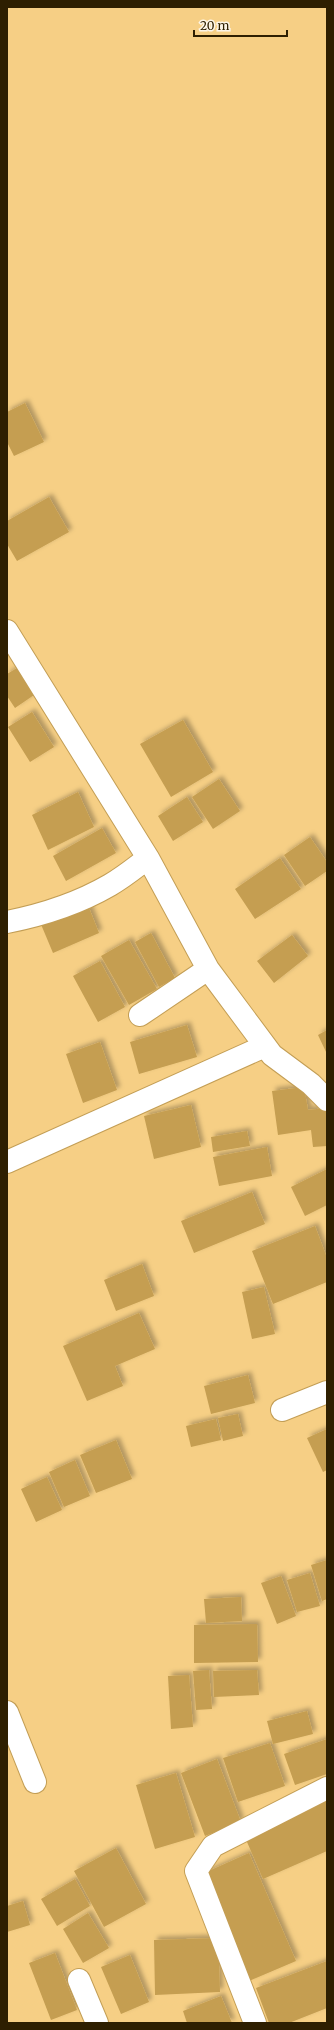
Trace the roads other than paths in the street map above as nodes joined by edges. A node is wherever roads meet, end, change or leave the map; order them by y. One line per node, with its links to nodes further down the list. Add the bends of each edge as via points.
1 (11, 642): 2 (street)
2 (148, 858): 3 (street, via 110,885 76,901); 4 (street)
3 (7, 922)
4 (208, 969): 5 (street); 6 (street)
5 (140, 1015)
6 (265, 1046): 7 (street, via 272,1055 311,1084); 8 (street)
7 (327, 1100)
8 (7, 1162)
9 (327, 1392): 10 (street)
10 (282, 1410)
11 (7, 1712): 12 (street)
12 (35, 1782)
13 (327, 1788): 16 (street, via 213,1846 196,1871)
14 (79, 1980): 15 (street)
15 (97, 2023)
16 (255, 2023)

